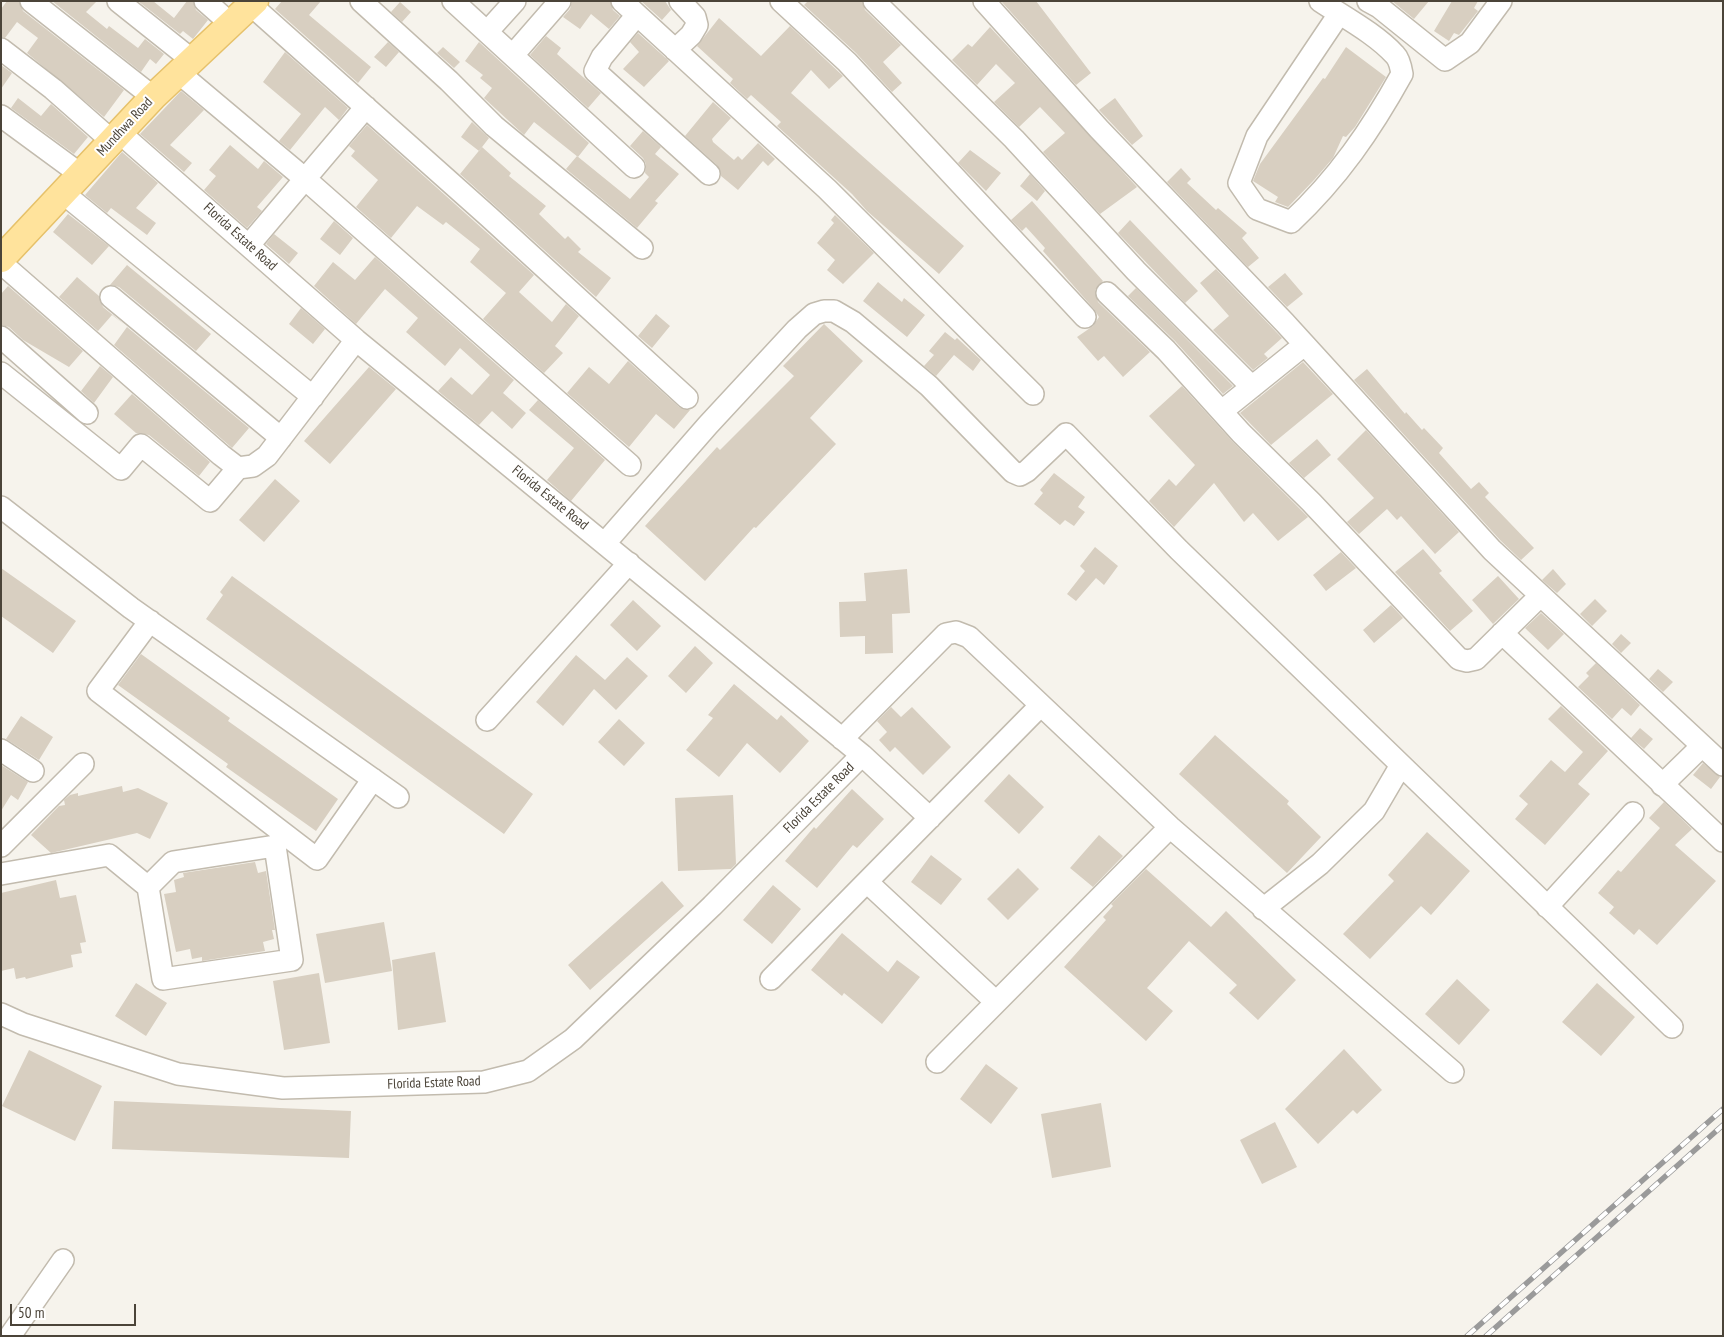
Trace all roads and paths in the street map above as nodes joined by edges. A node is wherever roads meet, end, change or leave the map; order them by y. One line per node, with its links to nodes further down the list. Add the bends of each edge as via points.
1 (32, 1): 24 (street)
2 (118, 1): 23 (street)
3 (205, 1): 18 (street)
4 (361, 1): 34 (street, via 494,126)
5 (454, 1): 19 (street)
6 (515, 1): 19 (street)
7 (560, 1): 22 (street)
8 (680, 1): 21 (street, via 697,25)
9 (781, 1): 39 (street, via 847,62)
10 (874, 1): 44 (street, via 1014,139 1136,271)
11 (984, 1): 42 (street, via 1099,129)
12 (1320, 1): 17 (street)
13 (1368, 1): 14 (street, via 1445,60 1470,43)
14 (1501, 1)
15 (253, 3): 18 (main road, Mundhwa Road); 25 (street)
16 (629, 8): 21 (street); 30 (street, via 596,71)
17 (1339, 14): 17 (street, via 1397,56 1402,74 1375,122 1322,193 1291,222 1257,209 1239,183 1257,136)
18 (231, 24): 23 (main road, Mundhwa Road)
19 (487, 32): 22 (street)
20 (1, 49): 27 (street, Florida Estate Road)
21 (675, 50): 45 (street, via 827,189)
22 (513, 55): 28 (street)
23 (186, 67): 24 (main road, Mundhwa Road); 31 (street)
24 (153, 96): 27 (main road, Mundhwa Road)
25 (366, 107): 31 (street); 47 (street)
26 (1, 116): 29 (street)
27 (116, 137): 29 (main road, Mundhwa Road); 33 (street, Florida Estate Road)
28 (634, 167)
29 (80, 174): 32 (main road, Mundhwa Road)
30 (708, 174)
31 (304, 178): 33 (street); 51 (street)
32 (63, 193): 35 (main road, Mundhwa Road); 46 (street)
33 (249, 245): 41 (street, Florida Estate Road)
34 (642, 248)
35 (1, 259)
36 (1, 263): 52 (street)
37 (1108, 293): 48 (street)
38 (111, 297): 50 (street)
39 (1084, 317)
40 (1, 337): 49 (street)
41 (356, 340): 46 (street); 54 (street, Florida Estate Road)
42 (1304, 345): 44 (street); 56 (street, via 1492,550)
43 (1, 373): 52 (street, via 121,469 141,445 210,501)
44 (1252, 387): 48 (street)
45 (1033, 394)
46 (313, 397): 50 (street)
47 (688, 398)
48 (1222, 411): 58 (street, via 1459,659 1476,659)
49 (87, 413)
50 (281, 438): 52 (street, via 267,456 253,466)
51 (630, 465)
52 (238, 468)
53 (1, 507): 57 (street)
54 (602, 540): 55 (street, Florida Estate Road); 66 (street, via 797,329 814,314 834,311 853,322 929,386 1013,472 1027,471 1066,434 1179,550)
55 (629, 563): 60 (street); 61 (street, Florida Estate Road)
56 (1540, 596): 58 (street); 62 (street)
57 (150, 621): 69 (street); 69 (street, via 98,691 317,859)
58 (1502, 633): 70 (street)
59 (1042, 705): 61 (street, via 968,637 956,632 946,634); 73 (street); 74 (street)
60 (487, 720)
61 (842, 739): 64 (street, Florida Estate Road)
62 (1702, 746): 67 (street); 70 (street)
63 (1, 750): 68 (street)
64 (862, 755): 73 (street); 84 (street, Florida Estate Road, via 712,906 573,1039 528,1071 484,1082 283,1088 178,1074)
65 (83, 764): 76 (street)
66 (1402, 765): 80 (street); 81 (street, via 1374,811 1320,864)
67 (1723, 765)
68 (33, 771)
69 (373, 779): 71 (street)
70 (1662, 785): 75 (street)
71 (398, 797)
72 (1633, 813): 80 (street)
73 (930, 818): 78 (street)
74 (1170, 827): 81 (street); 83 (street)
75 (1723, 841)
76 (1, 846)
77 (1, 874): 79 (street, via 109,856)
78 (867, 882): 82 (street); 83 (street)
79 (148, 887): 79 (street, via 163,979 292,960 275,846 173,862)
80 (1548, 907): 85 (street)
81 (1263, 909): 87 (street)
82 (771, 980)
83 (996, 1002): 86 (street)
84 (1, 1014)
85 (1672, 1027)
86 (937, 1062)
87 (1453, 1072)
88 (62, 1260): 89 (street)
89 (10, 1336)

